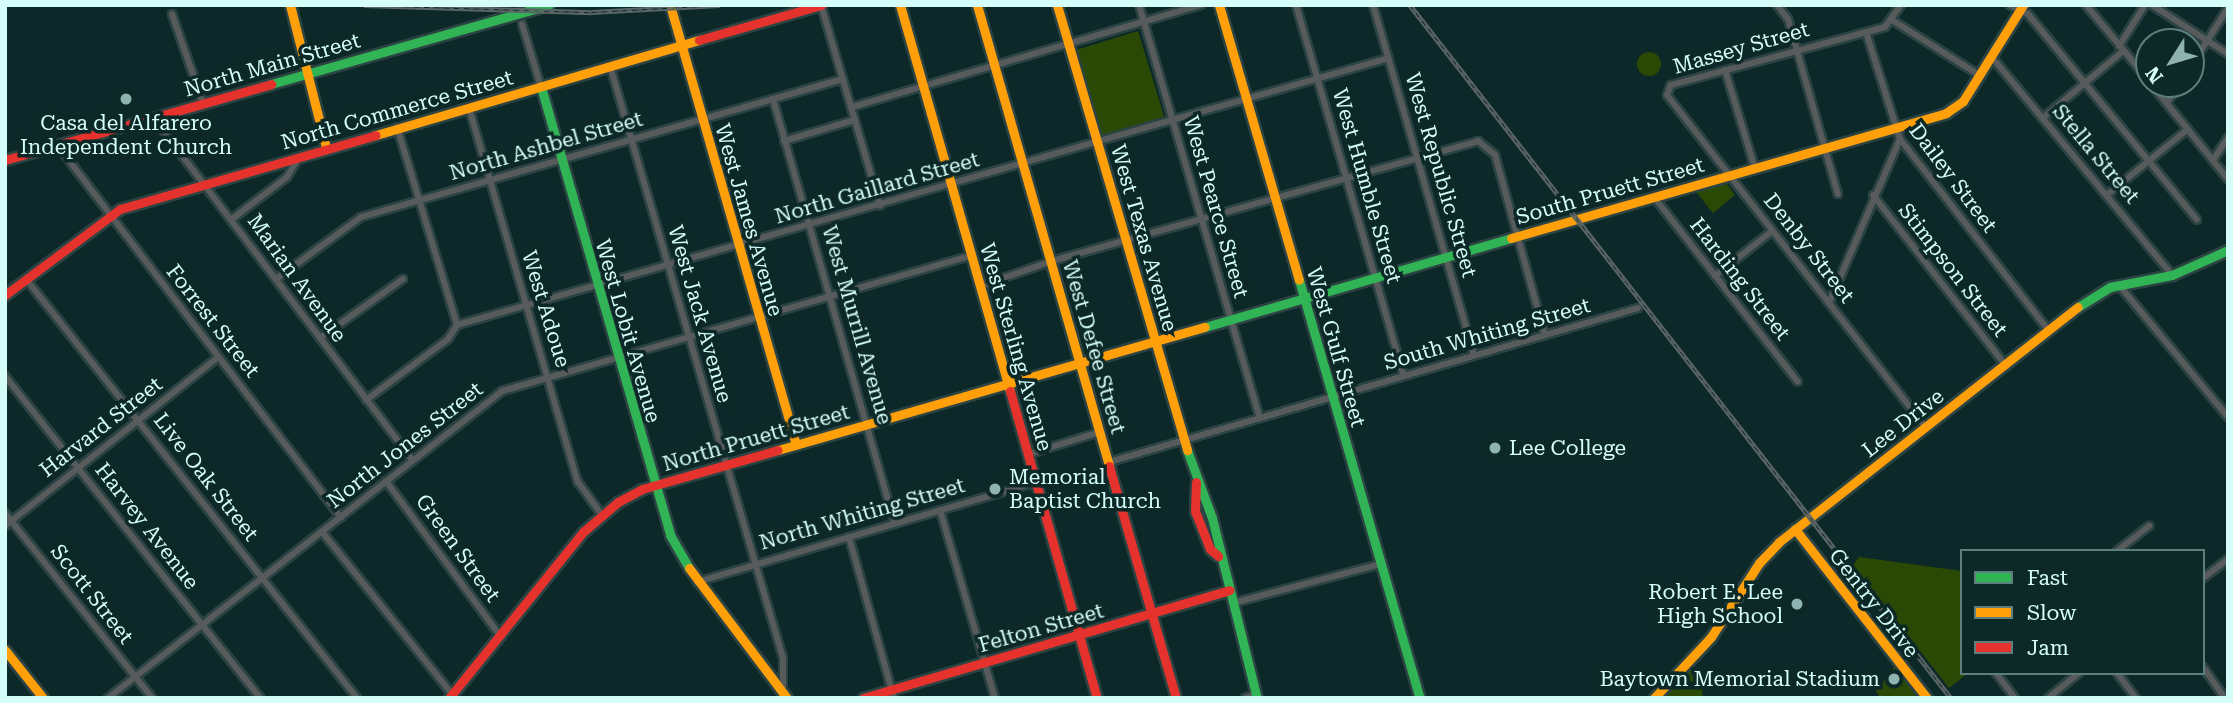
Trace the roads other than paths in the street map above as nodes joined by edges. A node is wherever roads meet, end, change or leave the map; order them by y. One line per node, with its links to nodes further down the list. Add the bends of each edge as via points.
1 (290, 5): 38 (street)
2 (549, 5): 38 (street, North Main Street)
3 (670, 5): 28 (street, West James Avenue)
4 (821, 5): 28 (street, North Commerce Street); 41 (street)
5 (900, 5): 43 (street, West Sterling Avenue)
6 (977, 5): 34 (street, West Defee Street)
7 (1057, 5): 26 (street, West Texas Avenue)
8 (1139, 5): 22 (street, West Pearce Street)
9 (1201, 5): 22 (street)
10 (1219, 5): 49 (street, West Gulf Street)
11 (1296, 5): 40 (street, West Humble Street)
12 (1373, 5): 33 (street, West Republic Street)
13 (1777, 5): 30 (street, via 1788,19)
14 (1901, 5): 21 (street)
15 (2086, 5): 29 (street)
16 (2145, 5): 29 (street)
17 (2152, 5): 25 (street)
18 (2017, 7): 32 (street, South Pruett Street); 42 (street, via 2028,14)
19 (2228, 8): 25 (street)
20 (172, 14): 50 (street)
21 (1892, 20): 24 (street); 39 (street)
22 (1144, 22): 26 (street); 58 (street, West Pearce Street)
23 (522, 24): 44 (street, West Lobit Avenue)
24 (1866, 32): 30 (street, Massey Street); 60 (street, Dailey Street)
25 (2207, 41): 27 (street); 31 (street)
26 (1067, 44): 34 (street); 66 (street, West Texas Avenue)
27 (2205, 44)
28 (680, 46): 36 (street, North Commerce Street); 56 (street, West James Avenue)
29 (2121, 48): 35 (street); 42 (street)
30 (1797, 49): 37 (street, Massey Street); 69 (street)
31 (2228, 54)
32 (1991, 56): 39 (street, South Pruett Street); 55 (street, Stella Street)
33 (1389, 58): 40 (street, North Gaillard Street); 71 (street, West Republic Street)
34 (995, 65): 43 (street); 76 (street, West Defee Street)
35 (2135, 65)
36 (610, 66): 44 (street, North Commerce Street); 63 (street, West Jack Avenue)
37 (1725, 70): 45 (street, Massey Street); 77 (street)
38 (309, 72): 50 (street, North Main Street); 68 (street)
39 (1979, 75): 60 (street, South Pruett Street, via 1956,108)
40 (1318, 78): 49 (street, North Gaillard Street); 79 (street, West Humble Street)
41 (843, 79): 48 (street, North Ashbel Street); 52 (street)
42 (2084, 83): 55 (street); 75 (street)
43 (922, 86): 52 (street); 83 (street, West Sterling Avenue)
44 (541, 87): 53 (street, North Commerce Street); 73 (street, West Lobit Avenue)
45 (1667, 89): 78 (street, Denby Street, via 1667,95)
46 (2163, 98): 51 (street)
47 (2170, 98): 51 (street)
48 (773, 99): 56 (street, North Ashbel Street); 65 (street, West Murrill Avenue)
49 (1245, 99): 58 (street, North Gaillard Street); 88 (street, West Gulf Street)
50 (203, 103): 54 (street, North Main Street)
51 (2167, 103): 61 (street)
52 (852, 107): 57 (street)
53 (469, 108): 59 (street, North Commerce Street); 81 (street, West Adoue)
54 (153, 117): 67 (street, North Main Street); 82 (street, Marian Avenue)
55 (2043, 118): 85 (street, Stella Street)
56 (702, 119): 63 (street, North Ashbel Street); 99 (street, West James Avenue)
57 (855, 120): 65 (street); 90 (street)
58 (1173, 121): 66 (street, North Gaillard Street); 93 (street, West Pearce Street)
59 (397, 127): 68 (street, North Commerce Street); 89 (street)
60 (1895, 128): 64 (street, Dailey Street); 69 (street, South Pruett Street)
61 (2188, 129): 74 (street); 75 (street)
62 (2228, 138): 74 (street)
63 (632, 139): 73 (street, North Ashbel Street); 104 (street, West Jack Avenue)
64 (1900, 139): 86 (street); 123 (street, Dailey Street)
65 (784, 141): 95 (street, West Murrill Avenue)
66 (1098, 141): 76 (street, North Gaillard Street); 98 (street, West Texas Avenue)
67 (58, 146): 72 (street, North Main Street); 91 (street, Forrest Street)
68 (326, 147): 70 (street, North Commerce Street)
69 (1825, 147): 77 (street, South Pruett Street); 84 (street)
70 (301, 155): 82 (street, North Commerce Street); 92 (street, via 287,177)
71 (1418, 158): 79 (street); 97 (street, via 1478,141 1486,144 1495,155); 102 (street, West Republic Street)
72 (5, 160)
73 (561, 160): 81 (street, North Ashbel Street); 113 (street, West Lobit Avenue)
74 (2213, 160): 80 (street)
75 (2150, 162): 85 (street); 94 (street)
76 (1023, 164): 83 (street, North Gaillard Street); 103 (street, West Defee Street)
77 (1755, 168): 78 (street, South Pruett Street)
78 (1731, 175): 87 (street, South Pruett Street); 96 (street, Denby Street)
79 (1347, 178): 88 (street); 107 (street, West Humble Street)
80 (2228, 179)
81 (490, 180): 89 (street, North Ashbel Street); 118 (street, West Adoue)
82 (205, 184): 91 (street, North Commerce Street); 92 (street, Marian Avenue)
83 (950, 184): 90 (street, North Gaillard Street); 101 (street, West Sterling Avenue)
84 (1838, 194)
85 (2108, 194): 105 (street, Stella Street)
86 (1873, 195): 117 (street); 132 (street, Stimpson Street)
87 (1654, 197): 97 (street, South Pruett Street); 106 (street, Harding Street)
88 (1276, 198): 93 (street); 116 (street, West Gulf Street)
89 (419, 200): 109 (street, North Ashbel Street, via 360,217); 122 (street)
90 (880, 206): 95 (street, North Gaillard Street)
91 (109, 214): 108 (street, North Commerce Street); 129 (street, Forrest Street)
92 (232, 219): 109 (street, Marian Avenue)
93 (1202, 219): 98 (street); 121 (street, West Pearce Street)
94 (2197, 220)
95 (811, 226): 99 (street, North Gaillard Street); 115 (street, West Murrill Avenue)
96 (1772, 231): 106 (street); 117 (street, Denby Street)
97 (1517, 236): 102 (street, South Pruett Street); 124 (street)
98 (1126, 240): 103 (street); 127 (street, West Texas Avenue)
99 (738, 246): 104 (street, North Gaillard Street); 120 (street, West James Avenue)
100 (2228, 250): 105 (street, Lee Drive)
101 (972, 255): 112 (street, West Sterling Avenue); 115 (street, North Jones Street)
102 (1446, 257): 107 (street, South Pruett Street); 128 (street, West Republic Street)
103 (1052, 261): 112 (street); 131 (street, West Defee Street)
104 (668, 266): 113 (street, North Gaillard Street); 125 (street, West Jack Avenue)
105 (2172, 275): 111 (street, Lee Drive)
106 (1715, 276): 136 (street, Harding Street)
107 (1376, 277): 116 (street, South Pruett Street); 134 (street, West Humble Street)
108 (26, 279): 114 (street, North Commerce Street); 142 (street, Live Oak Street)
109 (276, 279): 126 (street, Marian Avenue)
110 (403, 279): 126 (street)
111 (2119, 285): 123 (street, Lee Drive, via 2085,301); 140 (street)
112 (980, 286): 137 (street, West Sterling Avenue)
113 (596, 287): 118 (street, North Gaillard Street); 130 (street, West Lobit Avenue)
114 (5, 295)
115 (830, 297): 120 (street, North Jones Street); 143 (street, West Murrill Avenue)
116 (1304, 299): 121 (street, South Pruett Street); 138 (street, West Gulf Street)
117 (1829, 303): 144 (street, Denby Street)
118 (527, 307): 122 (street, North Gaillard Street); 135 (street, West Adoue)
119 (1638, 308): 124 (street, South Whiting Street)
120 (759, 317): 125 (street, North Jones Street); 147 (street, West James Avenue)
121 (1231, 319): 127 (street, South Pruett Street); 141 (street, West Pearce Street)
122 (457, 326): 139 (street, North Gaillard Street, via 448,339)
123 (2049, 331): 132 (street, Lee Drive)
124 (1545, 335): 128 (street, South Whiting Street)
125 (688, 336): 130 (street, North Jones Street); 151 (street, West Jack Avenue)
126 (320, 338): 139 (street, Marian Avenue)
127 (1156, 339): 131 (street, North Pruett Street); 146 (street, West Texas Avenue)
128 (1474, 355): 134 (street, South Whiting Street)
129 (218, 357): 142 (street, Harvard Street); 160 (street, Forrest Street)
130 (618, 358): 135 (street, North Jones Street); 156 (street, West Lobit Avenue)
131 (1080, 363): 137 (street, North Pruett Street); 145 (street, West Defee Street)
132 (2006, 366): 144 (street, Lee Drive)
133 (5, 376): 152 (street, Harvey Avenue)
134 (1404, 376): 138 (street, South Whiting Street)
135 (548, 377): 149 (street, North Jones Street, via 502,391); 159 (street, West Adoue, via 578,482)
136 (1798, 382)
137 (1007, 383): 143 (street, North Pruett Street); 148 (street, West Sterling Avenue)
138 (1332, 397): 141 (street, South Whiting Street); 172 (street, West Gulf Street)
139 (366, 400): 149 (street, Marian Avenue)
140 (2228, 417)
141 (1260, 418): 146 (street, South Whiting Street)
142 (138, 420): 152 (street, Harvard Street); 174 (street, Live Oak Street)
143 (867, 425): 147 (street, North Pruett Street); 162 (street, West Murrill Avenue)
144 (1926, 428): 165 (street, Lee Drive)
145 (1100, 432): 148 (street); 150 (street, West Defee Street)
146 (1184, 439): 150 (street); 155 (street, West Texas Avenue)
147 (796, 444): 151 (street, North Pruett Street)
148 (1028, 454): 154 (street, West Sterling Avenue)
149 (412, 460): 153 (street, North Jones Street)
150 (1109, 462): 178 (street, West Defee Street)
151 (726, 464): 156 (street, North Pruett Street); 171 (street, West Jack Avenue)
152 (78, 467): 161 (street, Harvard Street); 179 (street, Harvey Avenue)
153 (386, 481): 160 (street, North Jones Street); 181 (street, Green Street)
154 (1037, 482): 157 (street, North Whiting Street); 180 (street, West Sterling Avenue)
155 (1196, 482): 169 (street, West Texas Avenue, via 1212,518); 169 (street, West Texas Avenue, via 1195,512 1210,550)
156 (655, 485): 159 (street, North Pruett Street); 175 (street, West Lobit Avenue, via 674,544)
157 (940, 510): 162 (street, North Whiting Street); 183 (street)
158 (5, 513): 161 (street, Scott Street)
159 (601, 514): 181 (street, North Pruett Street)
160 (341, 517): 166 (street, North Jones Street)
161 (12, 520): 163 (street, Harvard Street); 188 (street, Scott Street)
162 (894, 522): 167 (street, North Whiting Street)
163 (5, 526)
164 (2149, 526): 168 (street)
165 (1795, 529): 204 (street, Lee Drive, via 1759,563 1711,637); 205 (street, Gentry Drive)
166 (323, 533): 174 (street, North Jones Street); 190 (street)
167 (849, 537): 171 (street, North Whiting Street); 189 (street)
168 (2120, 549)
169 (1218, 556): 176 (street, West Texas Avenue)
170 (2228, 559): 173 (street)
171 (755, 563): 175 (street, North Whiting Street); 191 (street, West Jack Avenue, via 783,657)
172 (1381, 565): 177 (street); 203 (street, West Gulf Street)
173 (2205, 576)
174 (263, 578): 179 (street, North Jones Street); 197 (street, Live Oak Street)
175 (697, 582): 191 (street, West Lobit Avenue)
176 (1229, 590): 177 (street, West Texas Avenue); 178 (street, Felton Street)
177 (1233, 603): 192 (street, West Texas Avenue)
178 (1153, 614): 180 (street, Felton Street); 201 (street, West Defee Street)
179 (202, 624): 188 (street, North Jones Street); 196 (street, Harvey Avenue)
180 (1079, 636): 183 (street, Felton Street); 200 (street, West Sterling Avenue)
181 (501, 637): 190 (street, North Pruett Street)
182 (5, 650): 193 (street)
183 (985, 662): 189 (street, Felton Street); 199 (street)
184 (2205, 670): 209 (street)
185 (1998, 675): 206 (street)
186 (2077, 675): 207 (street)
187 (2119, 675): 208 (street)
188 (135, 676): 194 (street, North Jones Street); 195 (street, Scott Street)
189 (893, 694): 198 (street, Felton Street)
190 (450, 696)
191 (785, 696)
192 (1257, 696): 202 (street)
193 (43, 698)
194 (108, 698)
195 (152, 698)
196 (260, 698)
197 (357, 698)
198 (863, 698)
199 (995, 698)
200 (1097, 698)
201 (1177, 698)
202 (1245, 698)
203 (1420, 698)
204 (1654, 698)
205 (1927, 698)
206 (2015, 698)
207 (2048, 698)
208 (2136, 698)
209 (2225, 698)

